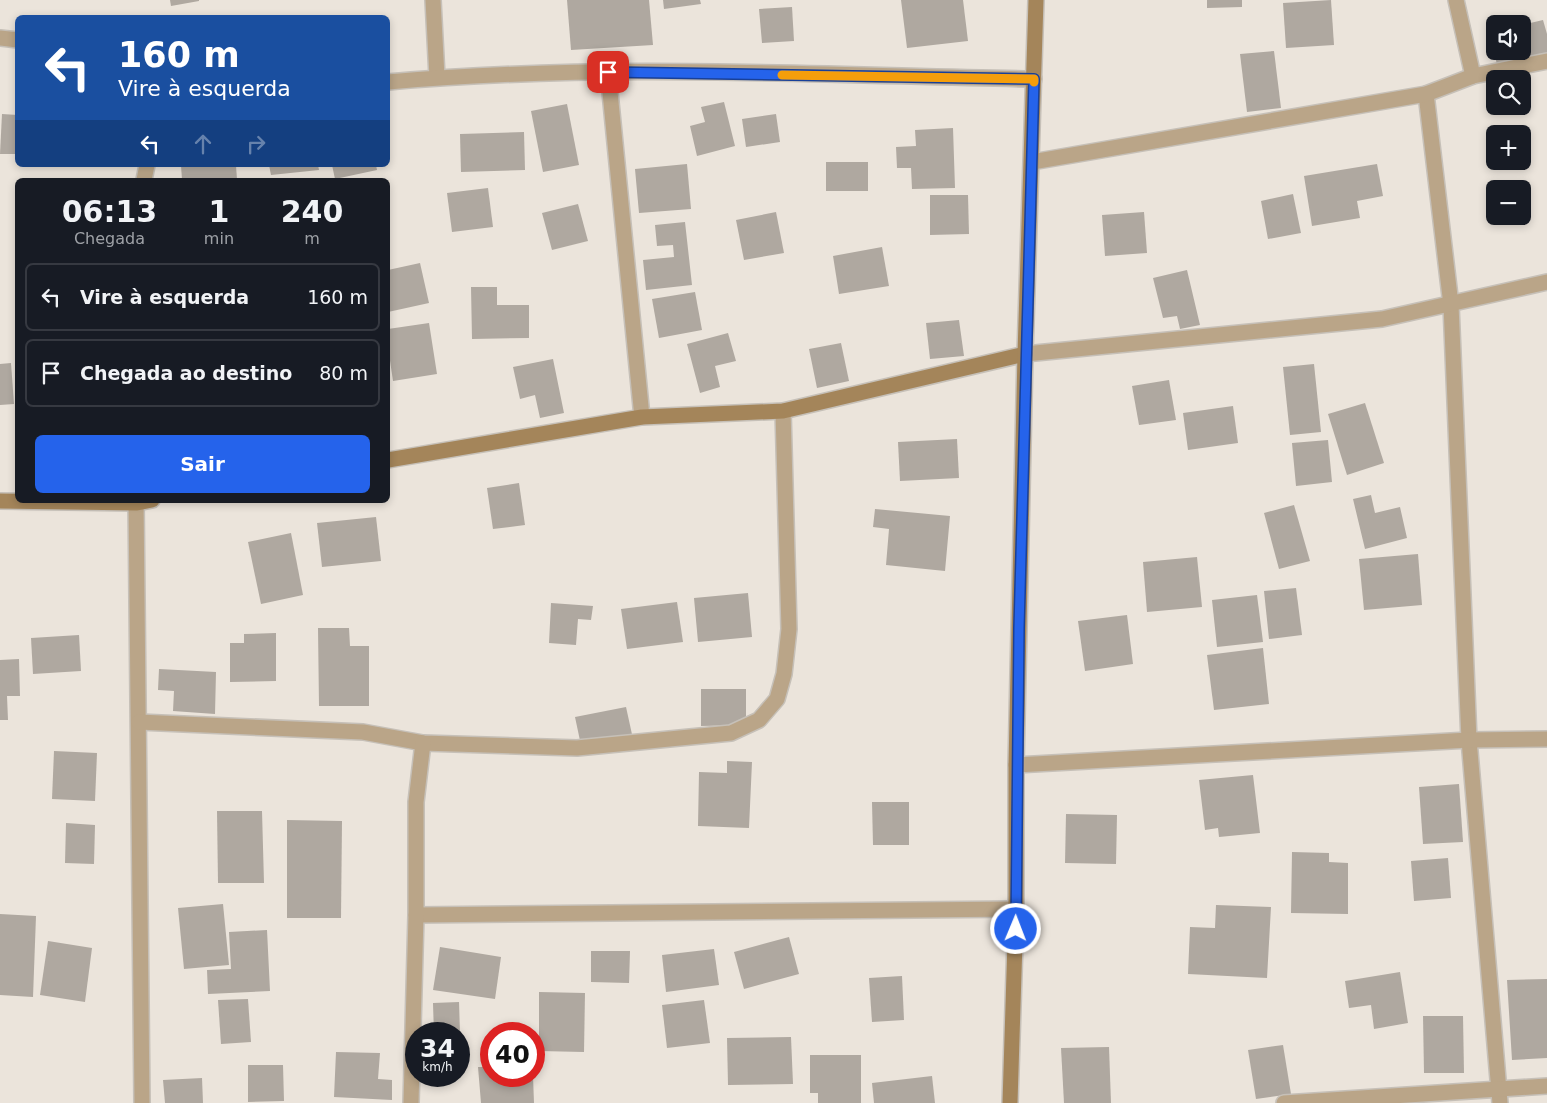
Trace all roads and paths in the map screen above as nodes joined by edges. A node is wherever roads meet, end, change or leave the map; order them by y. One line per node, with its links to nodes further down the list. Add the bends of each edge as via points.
1 (433, 0): 9 (street)
2 (1036, 0): 10 (street)
3 (1456, 0): 8 (street)
4 (0, 38): 5 (street)
5 (15, 40)
6 (1547, 61): 8 (street)
7 (608, 72): 9 (street); 10 (street); 18 (street)
8 (1473, 76): 12 (street)
9 (437, 78): 11 (street)
10 (1034, 79): 13 (street)
11 (390, 82)
12 (1426, 94): 13 (street); 15 (street)
13 (1032, 162): 16 (street)
14 (1547, 282): 15 (street)
15 (1451, 305): 16 (street, via 1382,319); 25 (street)
16 (1025, 354): 17 (street); 27 (street)
17 (783, 411): 18 (street); 26 (street, via 788,629 778,700 759,720 731,733 577,748)
18 (642, 417): 19 (street)
19 (390, 460)
20 (0, 501): 21 (street)
21 (15, 501)
22 (136, 503): 23 (street)
23 (139, 722): 26 (street, via 363,732); 32 (street)
24 (1547, 739): 25 (street)
25 (1470, 740): 27 (street); 31 (street)
26 (422, 743): 29 (street, via 416,802)
27 (1016, 765): 28 (street)
28 (1016, 910): 29 (street); 34 (street)
29 (416, 915): 33 (street)
30 (1547, 1086): 31 (street)
31 (1500, 1096): 35 (street)
32 (142, 1103)
33 (411, 1103)
34 (1010, 1103)
35 (1284, 1103)

